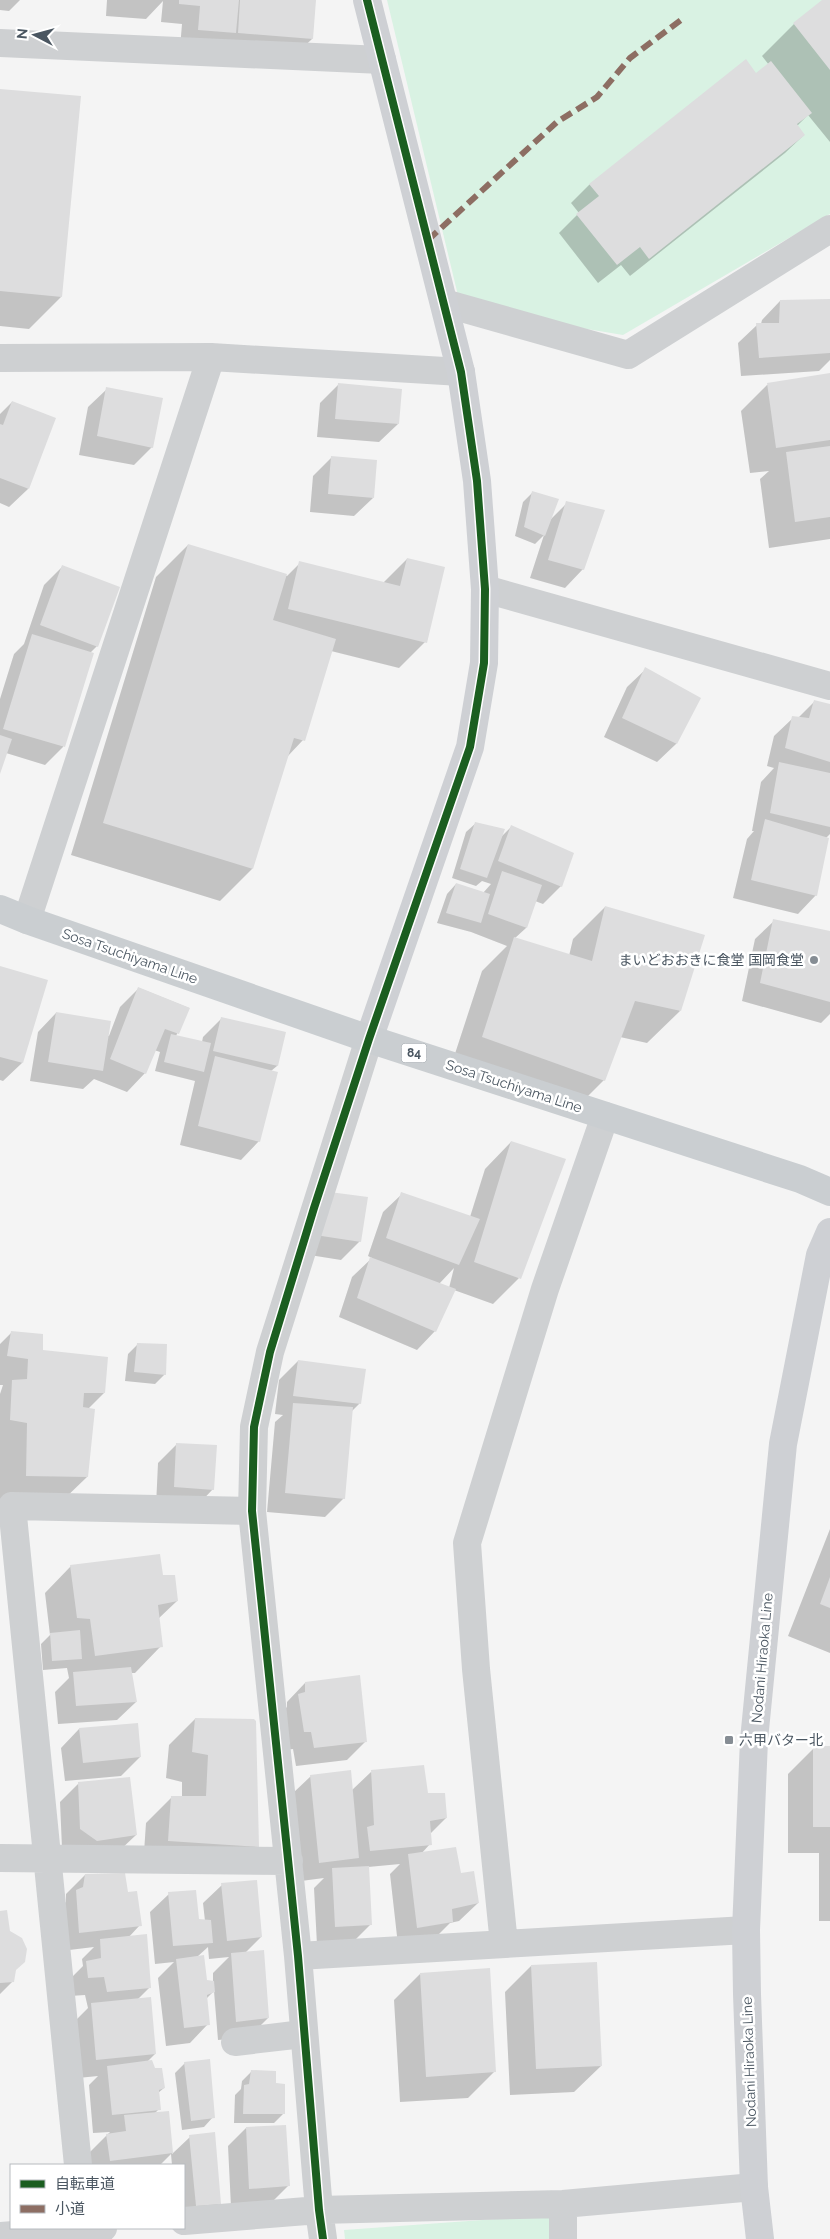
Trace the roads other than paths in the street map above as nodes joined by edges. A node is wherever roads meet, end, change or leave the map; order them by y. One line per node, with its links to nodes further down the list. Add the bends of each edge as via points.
1 (367, 0): 3 (street)
2 (0, 43): 3 (street)
3 (382, 60): 5 (street)
4 (830, 229): 5 (street, via 628,355)
5 (444, 303): 8 (street)
6 (212, 357): 7 (street); 8 (street); 12 (street)
7 (0, 358)
8 (461, 372): 9 (street, via 477,481)
9 (484, 589): 10 (street); 13 (street, via 484,663 470,747)
10 (830, 686)
11 (0, 909): 12 (main road, Sosa Tsuchiyama Line / 84)
12 (27, 920): 13 (main road, Sosa Tsuchiyama Line / 84)
13 (369, 1039): 14 (main road, Sosa Tsuchiyama Line / 84); 17 (street, via 270,1352 254,1427)
14 (605, 1116): 15 (main road, Sosa Tsuchiyama Line / 84, via 800,1179); 22 (street, via 545,1289 467,1543 476,1669)
15 (830, 1192)
16 (830, 1232): 21 (street, Nodani Hiraoka Line, via 820,1255 783,1444 754,1740)
17 (252, 1511): 19 (street, via 12,1506); 20 (street)
18 (0, 1858): 19 (street)
19 (46, 1858): 20 (street); 26 (street)
20 (289, 1861): 23 (street)
21 (746, 1930): 22 (street); 27 (street, Nodani Hiraoka Line)
22 (504, 1944): 23 (street)
23 (298, 1956): 24 (street)
24 (303, 2034): 25 (street); 29 (street)
25 (236, 2042)
26 (78, 2164)
27 (754, 2187): 28 (street); 35 (street, Nodani Hiraoka Line)
28 (563, 2204): 29 (street); 34 (street)
29 (319, 2210): 30 (street); 33 (street)
30 (185, 2221)
31 (79, 2229): 32 (street)
32 (0, 2236)
33 (323, 2239)
34 (563, 2239)
35 (760, 2239)

